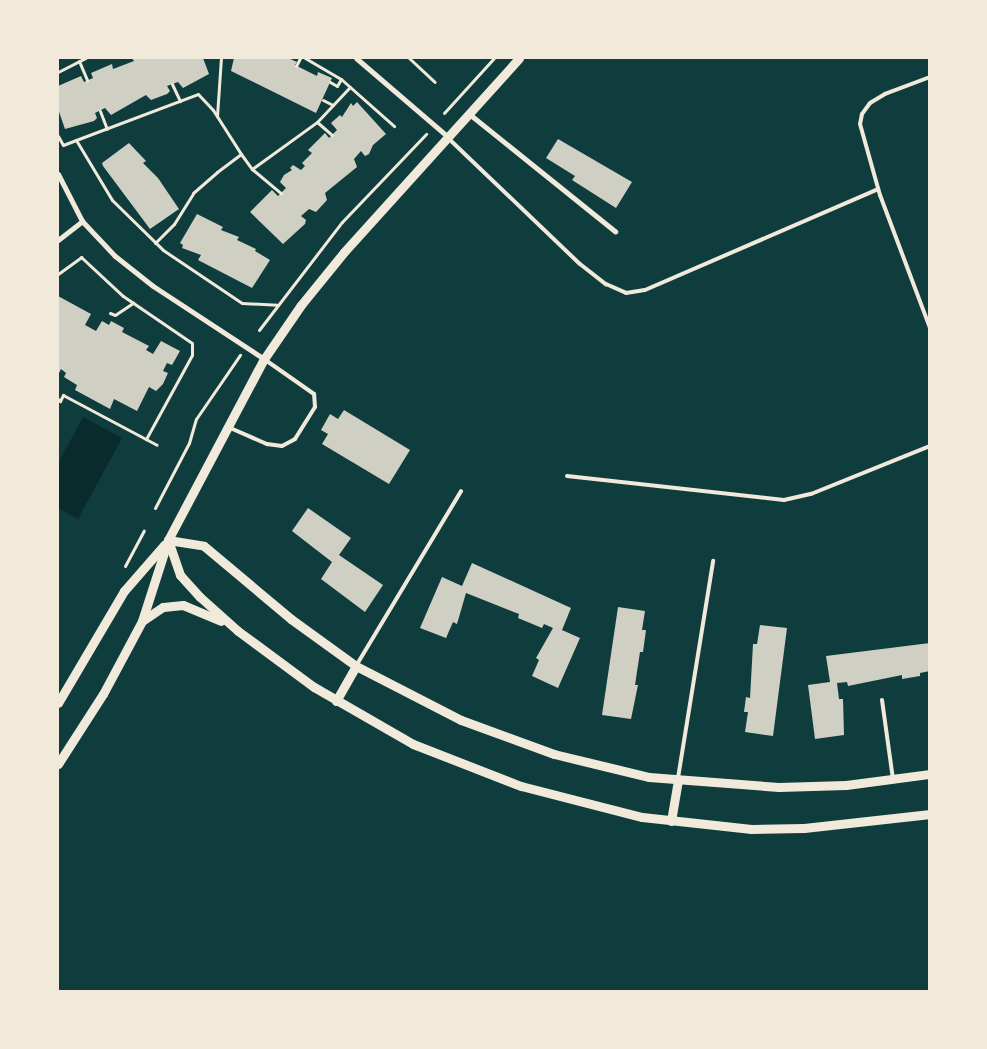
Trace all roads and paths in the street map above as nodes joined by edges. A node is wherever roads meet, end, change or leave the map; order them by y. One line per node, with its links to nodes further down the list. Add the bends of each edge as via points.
1 (86, 58): 9 (path)
2 (221, 58): 25 (path)
3 (300, 58): 10 (path)
4 (305, 58): 13 (path)
5 (356, 58): 32 (street)
6 (409, 58): 16 (path)
7 (494, 58): 23 (path)
8 (519, 58): 24 (street)
9 (79, 61): 11 (path); 14 (path)
10 (296, 66)
11 (58, 72)
12 (930, 77): 37 (lane, via 884,94 870,103 862,114 863,144)
13 (341, 79): 15 (path, via 337,86); 18 (path)
14 (87, 80)
15 (330, 82)
16 (435, 82)
17 (172, 84): 20 (path)
18 (350, 87): 21 (path); 27 (path)
19 (323, 100): 21 (path)
20 (180, 101): 25 (path, via 200,94); 28 (path)
21 (333, 105): 26 (path)
22 (100, 111): 28 (path)
23 (444, 113)
24 (468, 113): 32 (street); 40 (street)
25 (217, 117): 34 (path)
26 (317, 122): 30 (path); 35 (path)
27 (394, 126)
28 (107, 129): 33 (path)
29 (426, 134): 45 (path, via 342,222)
30 (332, 135)
31 (58, 136): 33 (path, via 62,145)
32 (447, 136): 37 (lane, via 580,264 606,284 626,293 645,290); 50 (street, via 344,252)
33 (76, 140): 42 (path, via 112,200)
34 (241, 154): 35 (path); 42 (path, via 199,186 174,224)
35 (252, 169): 38 (path)
36 (58, 174): 39 (street)
37 (878, 189): 47 (lane)
38 (281, 193)
39 (82, 221): 41 (street); 50 (street, via 114,256 153,286)
40 (615, 232)
41 (58, 240)
42 (155, 243): 45 (path, via 242,303)
43 (58, 274): 44 (path, via 81,257)
44 (133, 303): 46 (path, via 117,314); 53 (path, via 194,346)
45 (277, 306): 48 (path)
46 (110, 313)
47 (930, 328)
48 (259, 330)
49 (240, 355): 58 (path, via 196,419 189,443)
50 (264, 359): 52 (street); 52 (lane, via 314,394 315,407 295,439 282,446 267,444)
51 (58, 399): 53 (path, via 63,395)
52 (228, 426): 59 (street)
53 (146, 439): 54 (path)
54 (157, 444)
55 (930, 446): 56 (lane, via 811,494 784,500)
56 (567, 476)
57 (461, 491): 63 (lane)
58 (156, 508)
59 (168, 540): 61 (street); 62 (street, via 180,575); 63 (street, via 204,546 291,619); 66 (street, via 124,591)
60 (713, 561): 70 (lane)
61 (142, 621): 62 (street, via 164,607 183,604 203,611); 67 (street, via 103,694)
62 (238, 631): 65 (street)
63 (356, 666): 65 (street); 70 (street, via 453,716 502,737 594,766)
64 (882, 700): 69 (lane)
65 (336, 701): 72 (street, via 413,744 512,783 588,806)
66 (58, 703)
67 (58, 764)
68 (930, 774): 69 (street)
69 (893, 779): 70 (street, via 846,785 779,787)
70 (678, 780): 72 (street)
71 (930, 814): 72 (street, via 804,828 751,829)
72 (671, 821)

